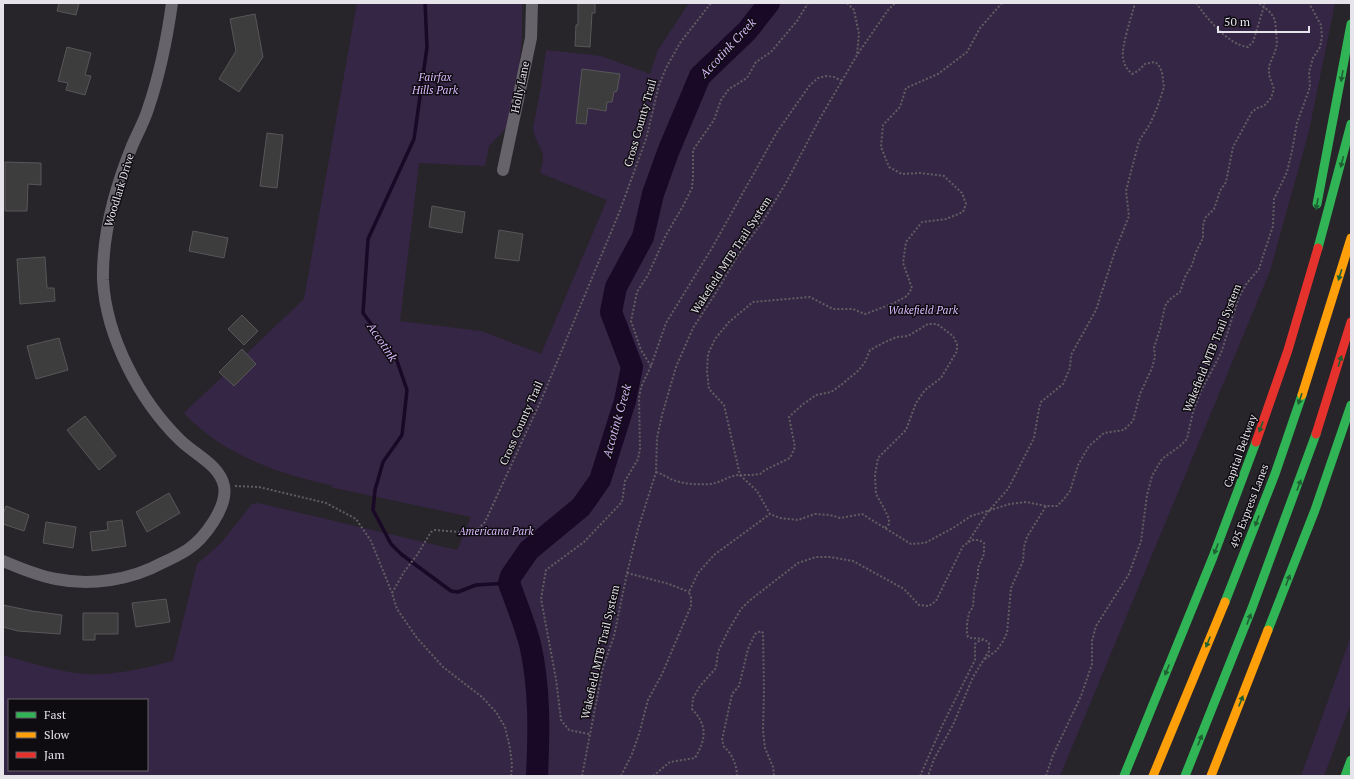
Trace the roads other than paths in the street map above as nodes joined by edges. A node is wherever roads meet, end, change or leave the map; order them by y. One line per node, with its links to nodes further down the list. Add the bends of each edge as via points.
1 (172, 3): 14 (street, Woodlark Drive, via 159,75 148,112 132,148 112,206 106,235 103,281 112,326 132,376 162,420 181,441 221,476 224,486 221,506 213,523 189,549 148,570 126,577 77,582 36,574)
2 (532, 3): 5 (street, Holly Lane, via 531,38)
3 (1351, 24): 6 (main road, one-way to 6)
4 (1351, 124): 10 (main road, Capital Beltway, one-way to 10, via 1323,231)
5 (503, 170)
6 (1316, 210)
7 (1351, 238): 17 (main road, 495 Express Lanes, one-way to 17, via 1275,474)
8 (1308, 250): 10 (main road)
9 (1351, 322): 18 (main road, one-way to 9, via 1235,655 1299,485)
10 (1287, 351): 16 (main road, Capital Beltway, one-way to 16, via 1236,497)
11 (1351, 405): 13 (main road)
12 (1351, 422): 13 (main road)
13 (1315, 510): 19 (main road, one-way to 13)
14 (3, 561)
15 (1351, 760): 20 (main road)
16 (1124, 776)
17 (1153, 776)
18 (1185, 776)
19 (1211, 776)
20 (1345, 776)

